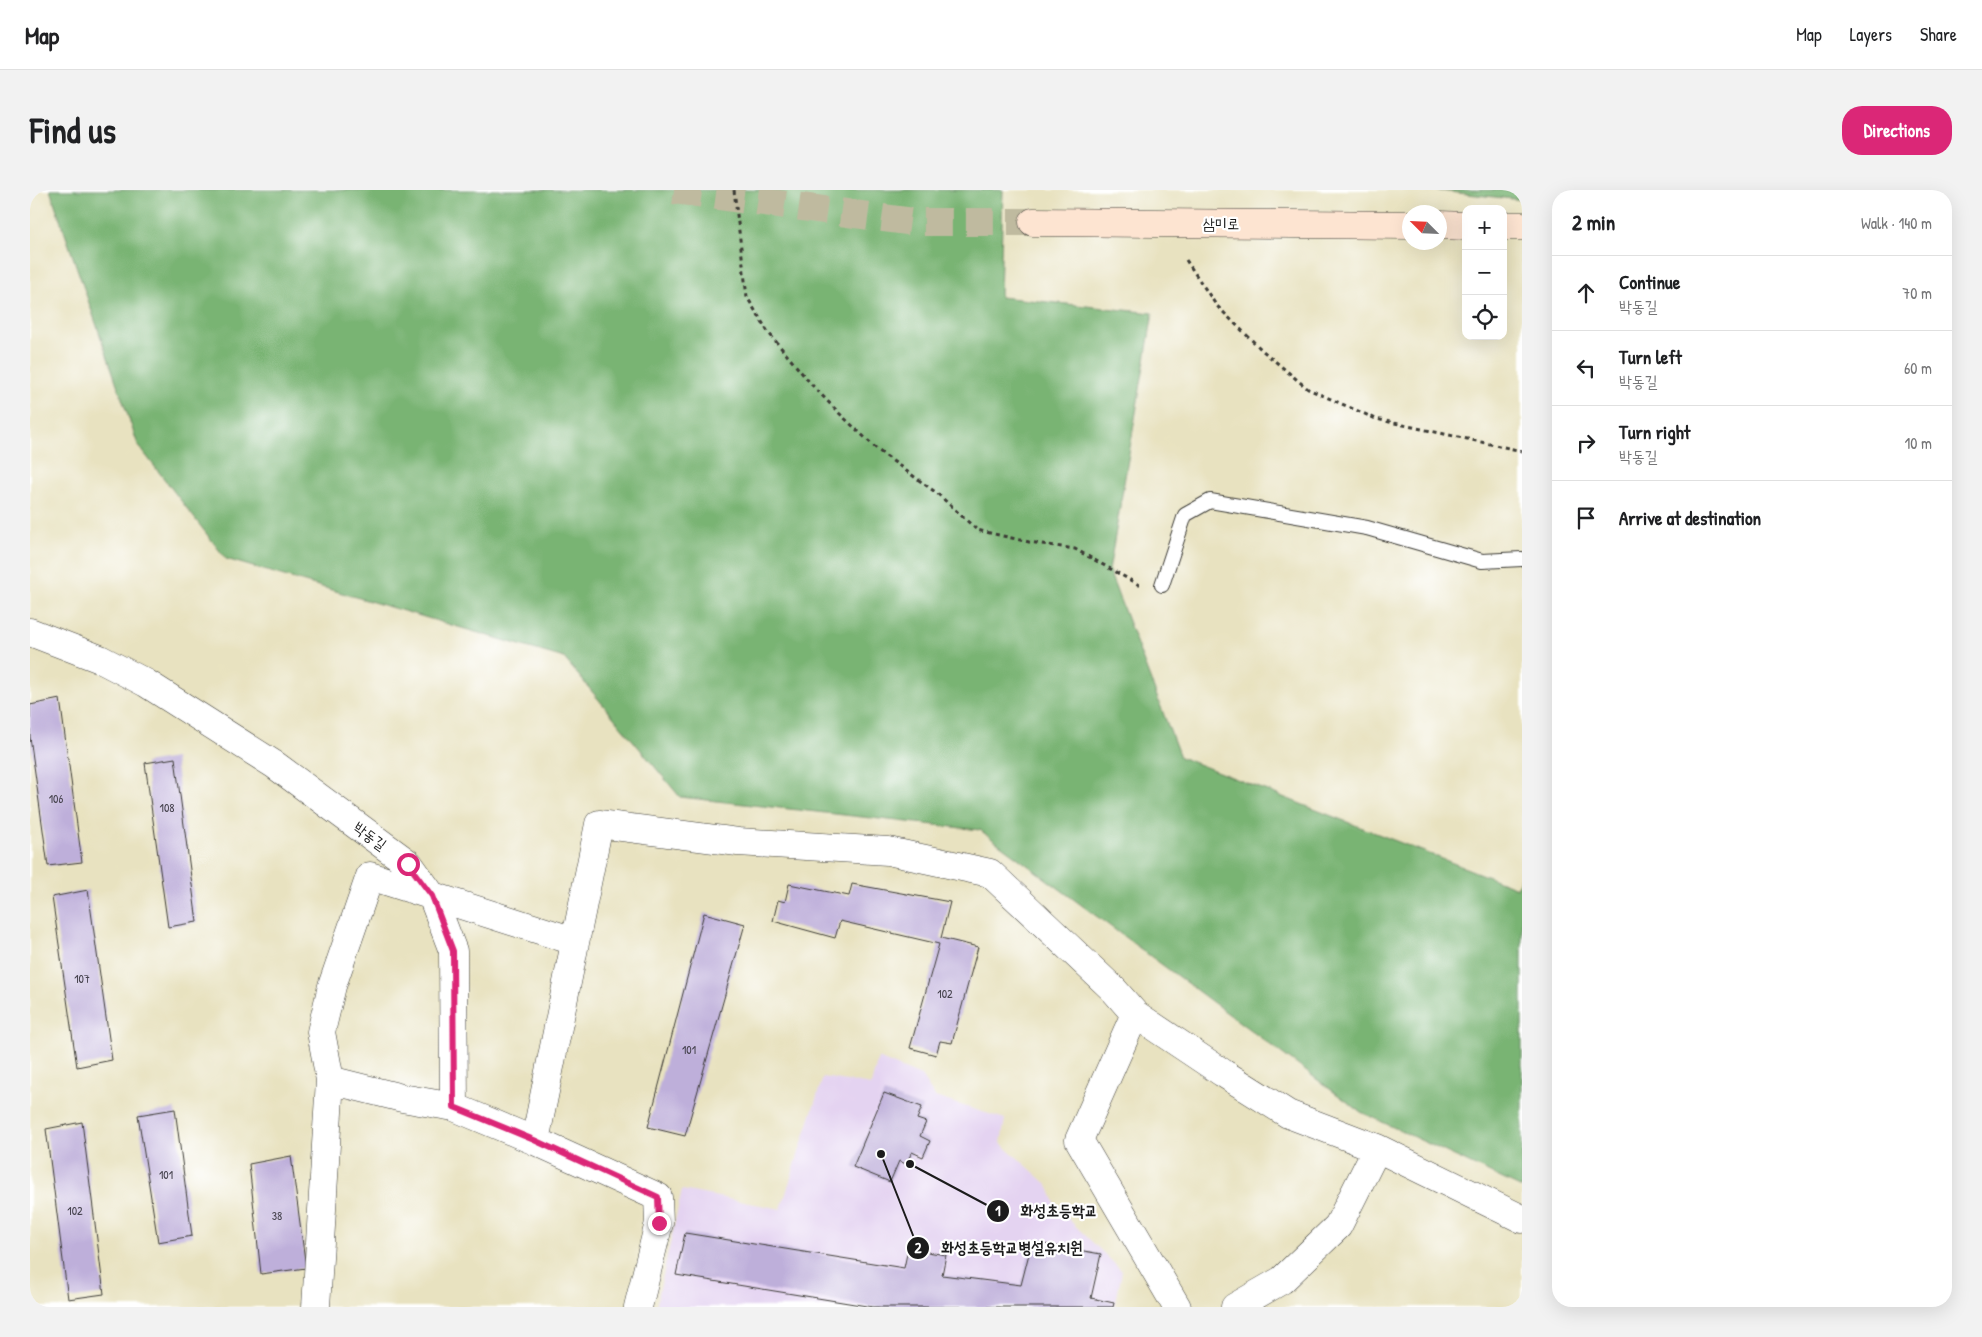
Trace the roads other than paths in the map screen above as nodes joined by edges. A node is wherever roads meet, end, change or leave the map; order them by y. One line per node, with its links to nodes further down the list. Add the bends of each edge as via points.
1 (1033, 222): 2 (street, 삼미로)
2 (1402, 225)
3 (1447, 225): 4 (street)
4 (1462, 226)
5 (1507, 226): 6 (street)
6 (1522, 226)
7 (1522, 560): 8 (lane, via 1482,561 1367,528 1210,501 1185,514)
8 (1162, 585)
9 (30, 632): 10 (street, 박동길, via 100,658 146,683 275,765 408,864)
10 (432, 896): 11 (street); 13 (street, via 370,876 332,986 320,1032); 14 (street, 박동길, via 453,951)
11 (574, 941): 12 (street, via 599,824 738,842 888,851 990,873 1114,990); 15 (street)
12 (1135, 1014): 16 (street, via 1288,1114); 20 (street, via 1079,1140)
13 (330, 1080): 14 (street); 18 (street)
14 (454, 1107): 15 (street)
15 (534, 1140): 19 (street, via 658,1197 659,1223)
16 (1377, 1148): 17 (street); 21 (street, via 1338,1226 1282,1280)
17 (1522, 1219)
18 (316, 1307)
19 (638, 1307)
20 (1177, 1307)
21 (1235, 1307)

